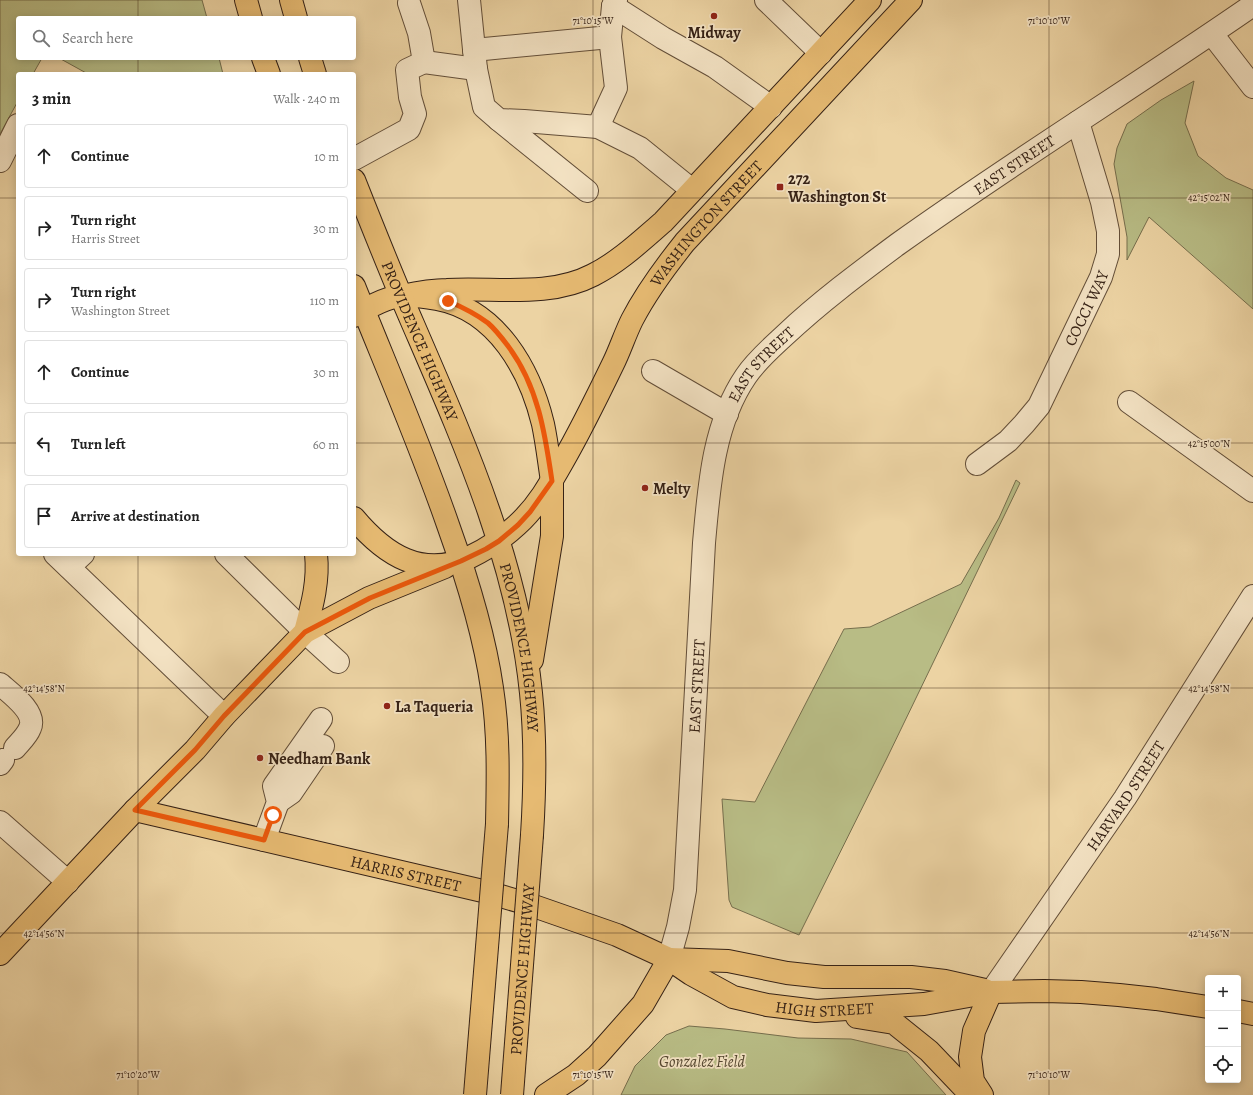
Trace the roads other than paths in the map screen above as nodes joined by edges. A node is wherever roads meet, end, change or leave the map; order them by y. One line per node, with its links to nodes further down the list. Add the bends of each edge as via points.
1 (246, 0): 10 (main road)
2 (291, 0): 11 (main road)
3 (470, 0): 15 (street)
4 (766, 0): 14 (street)
5 (870, 0): 14 (main road, WASHINGTON STREET)
6 (911, 0): 38 (main road, WASHINGTON STREET, via 694,232 656,279 633,320 576,439)
7 (409, 3): 18 (street, via 419,33)
8 (615, 3): 13 (street); 22 (street, via 663,38 716,67)
9 (1253, 5): 12 (street, EAST STREET)
10 (250, 16)
11 (295, 16)
12 (1212, 34): 21 (street); 24 (street, EAST STREET)
13 (610, 37): 15 (street); 25 (street, via 616,88)
14 (821, 53): 22 (main road, WASHINGTON STREET)
15 (475, 59): 18 (street); 23 (street, via 484,106)
16 (265, 60): 19 (main road)
17 (311, 60): 20 (main road)
18 (424, 62): 27 (street, via 407,70 415,114 409,129)
19 (268, 72)
20 (314, 72)
21 (1253, 87)
22 (770, 106): 30 (main road, WASHINGTON STREET)
23 (499, 120): 25 (street); 31 (street)
24 (1078, 122): 36 (street, EAST STREET, via 951,206 822,301 766,353 746,376); 37 (street, COCCI WAY, via 1102,202 1108,231 1108,254 1101,277 1038,406 1008,441)
25 (598, 127): 30 (street, via 640,148)
26 (16, 129): 28 (street)
27 (356, 158)
28 (0, 161)
29 (356, 185): 32 (main road, PROVIDENCE HIGHWAY)
30 (692, 190): 32 (main road, WASHINGTON STREET, via 663,222 638,244 593,275 570,284 507,291 447,290)
31 (587, 191)
32 (402, 296): 33 (main road); 38 (main road, via 448,301 467,309 500,335 517,358 533,393 543,425); 41 (main road, PROVIDENCE HIGHWAY, via 468,456)
33 (357, 311): 45 (main road, PROVIDENCE HIGHWAY, via 422,454)
34 (653, 371): 36 (street)
35 (1129, 402): 39 (street)
36 (727, 414): 61 (street, EAST STREET, via 714,461 708,500 685,890)
37 (977, 464)
38 (552, 481): 41 (main road, WASHINGTON STREET, via 530,512); 49 (main road, via 552,536)
39 (1253, 491)
40 (356, 520): 45 (main road, via 385,549 399,558 442,566)
41 (499, 541): 45 (main road, WASHINGTON STREET); 49 (main road, PROVIDENCE HIGHWAY, via 519,620)
42 (228, 556): 47 (street)
43 (316, 556): 47 (main road, via 317,575)
44 (69, 558): 51 (street)
45 (461, 561): 47 (main road, via 370,598); 67 (main road, PROVIDENCE HIGHWAY, bridge, via 484,642 492,687 498,758 497,824)
46 (1253, 596): 62 (street, HARVARD STREET, via 1125,798)
47 (305, 632): 48 (street); 51 (main road)
48 (338, 662)
49 (529, 678): 68 (main road, PROVIDENCE HIGHWAY, bridge, via 535,764)
50 (0, 684): 54 (street, via 26,708 31,717 31,726 27,734)
51 (224, 716): 56 (main road, via 195,750)
52 (321, 719): 55 (street, via 274,786)
53 (323, 746): 55 (street, via 291,793)
54 (6, 757)
55 (278, 802): 58 (street)
56 (135, 810): 58 (main road, HARRIS STREET); 59 (main road)
57 (0, 822): 59 (street)
58 (264, 840): 61 (main road, HARRIS STREET, via 487,892 528,904 618,935)
59 (68, 882): 60 (main road)
60 (0, 954)
61 (669, 959): 62 (main road, HIGH STREET, via 728,961 787,973 824,977 911,977 945,981); 64 (main road, HIGH STREET, via 734,997 767,1005); 69 (main road, via 643,1004 597,1056 576,1075)
62 (991, 992): 63 (main road, HIGH STREET, via 1082,992); 64 (main road, HIGH STREET, via 924,1004); 71 (main road, via 974,1031 970,1057 973,1081)
63 (1205, 1007)
64 (816, 1011): 70 (main road, via 894,1023 929,1051)
65 (1241, 1012): 66 (main road)
66 (1253, 1014)
67 (475, 1095)
68 (512, 1095)
69 (546, 1095)
70 (971, 1095)
71 (982, 1095)

